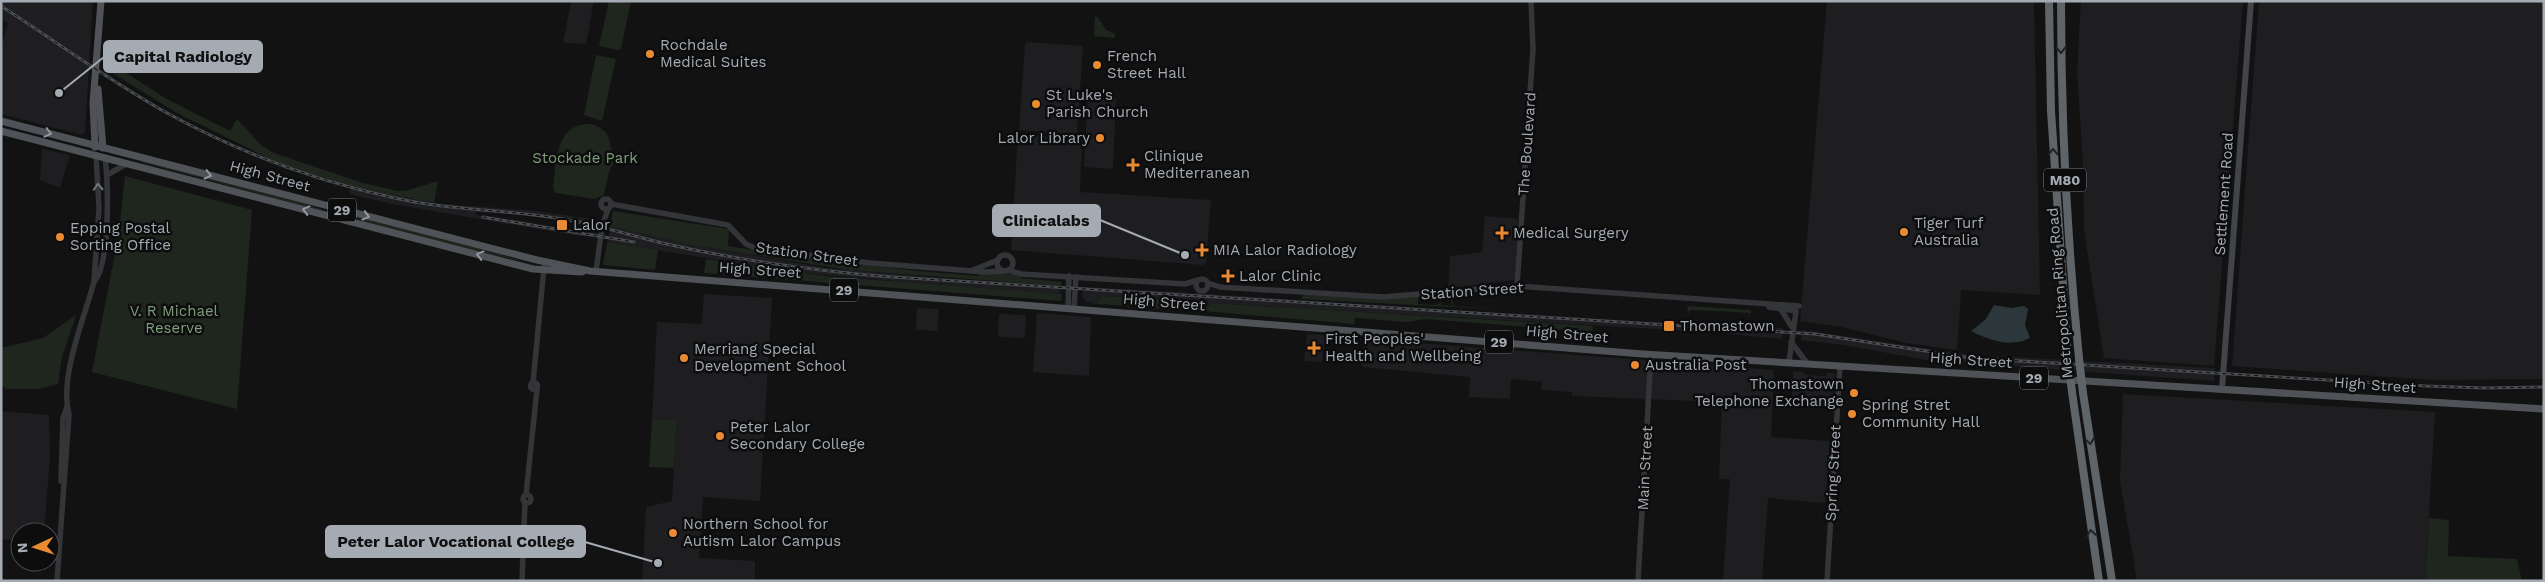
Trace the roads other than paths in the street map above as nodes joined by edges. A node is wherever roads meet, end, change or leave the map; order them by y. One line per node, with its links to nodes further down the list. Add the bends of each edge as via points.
1 (101, 1): 6 (main road)
2 (1531, 1): 30 (street, The Boulevard, via 1533,49)
3 (2049, 1): 50 (highway, Metropolitan Ring Road / M80, one-way to 3, bridge, via 2068,358 2050,111)
4 (2060, 1): 51 (highway, Metropolitan Ring Road / M80, one-way to 51, bridge, via 2065,193 2079,358)
5 (2251, 1): 44 (main road, Settlement Road)
6 (96, 84): 9 (main road); 10 (main road)
7 (1, 121): 9 (main road, High Street / 29, one-way to 9)
8 (1, 131): 11 (main road, High Street / 29)
9 (94, 144): 10 (main road, High Street / 29); 11 (main road)
10 (102, 146): 12 (main road); 18 (main road, High Street / 29, one-way to 18)
11 (96, 155): 12 (main road, High Street / 29); 16 (street, one-way to 11)
12 (105, 156): 13 (main road, High Street / 29); 14 (street)
13 (128, 163): 14 (street); 21 (main road, High Street / 29, one-way to 13)
14 (107, 175): 15 (street)
15 (108, 212): 16 (street); 27 (street, via 101,260)
16 (98, 220): 27 (street)
17 (998, 260): 19 (street, via 1008,256); 20 (street, via 999,268); 23 (street, Station Street)
18 (545, 262): 21 (street); 22 (main road, High Street / 29)
19 (1013, 263): 20 (street); 24 (street)
20 (1006, 270): 23 (street, Station Street); 24 (street, Station Street)
21 (544, 271): 22 (main road, High Street / 29); 47 (street)
22 (593, 271): 23 (street, Station Street, via 608,207 622,207 728,225 746,244 755,248 843,261); 35 (main road, High Street / 29)
23 (971, 271)
24 (1027, 274): 25 (street, Station Street)
25 (1072, 276): 29 (street, Station Street); 35 (street)
26 (1198, 280): 28 (street, via 1205,279); 29 (street, Station Street); 32 (street)
27 (94, 282): 46 (street, via 72,353 67,407 63,415)
28 (1208, 283): 31 (street, Station Street); 33 (street)
29 (1185, 284): 32 (street, Station Street)
30 (1517, 286): 31 (street, Station Street, via 1383,297); 34 (street, Station Street)
31 (1220, 287): 33 (street, Station Street)
32 (1197, 288): 33 (street)
33 (1206, 290)
34 (1753, 304): 36 (street, Station Street); 37 (street, Station Street)
35 (1071, 308): 40 (main road, High Street / 29)
36 (1779, 308): 37 (street, Station Street); 38 (street, via 1785,312)
37 (1798, 308): 38 (street)
38 (1792, 327): 39 (street)
39 (1791, 342): 41 (street); 42 (street)
40 (1652, 355): 41 (main road, High Street / 29); 48 (street, Main Street)
41 (1788, 362): 42 (main road, High Street / 29)
42 (1806, 364): 43 (main road, High Street / 29)
43 (1840, 366): 44 (main road, High Street / 29); 49 (street, Spring Street)
44 (2222, 389): 45 (main road, High Street / 29)
45 (2544, 410)
46 (57, 581)
47 (522, 581)
48 (1638, 581)
49 (1827, 581)
50 (2099, 581)
51 (2112, 581)

